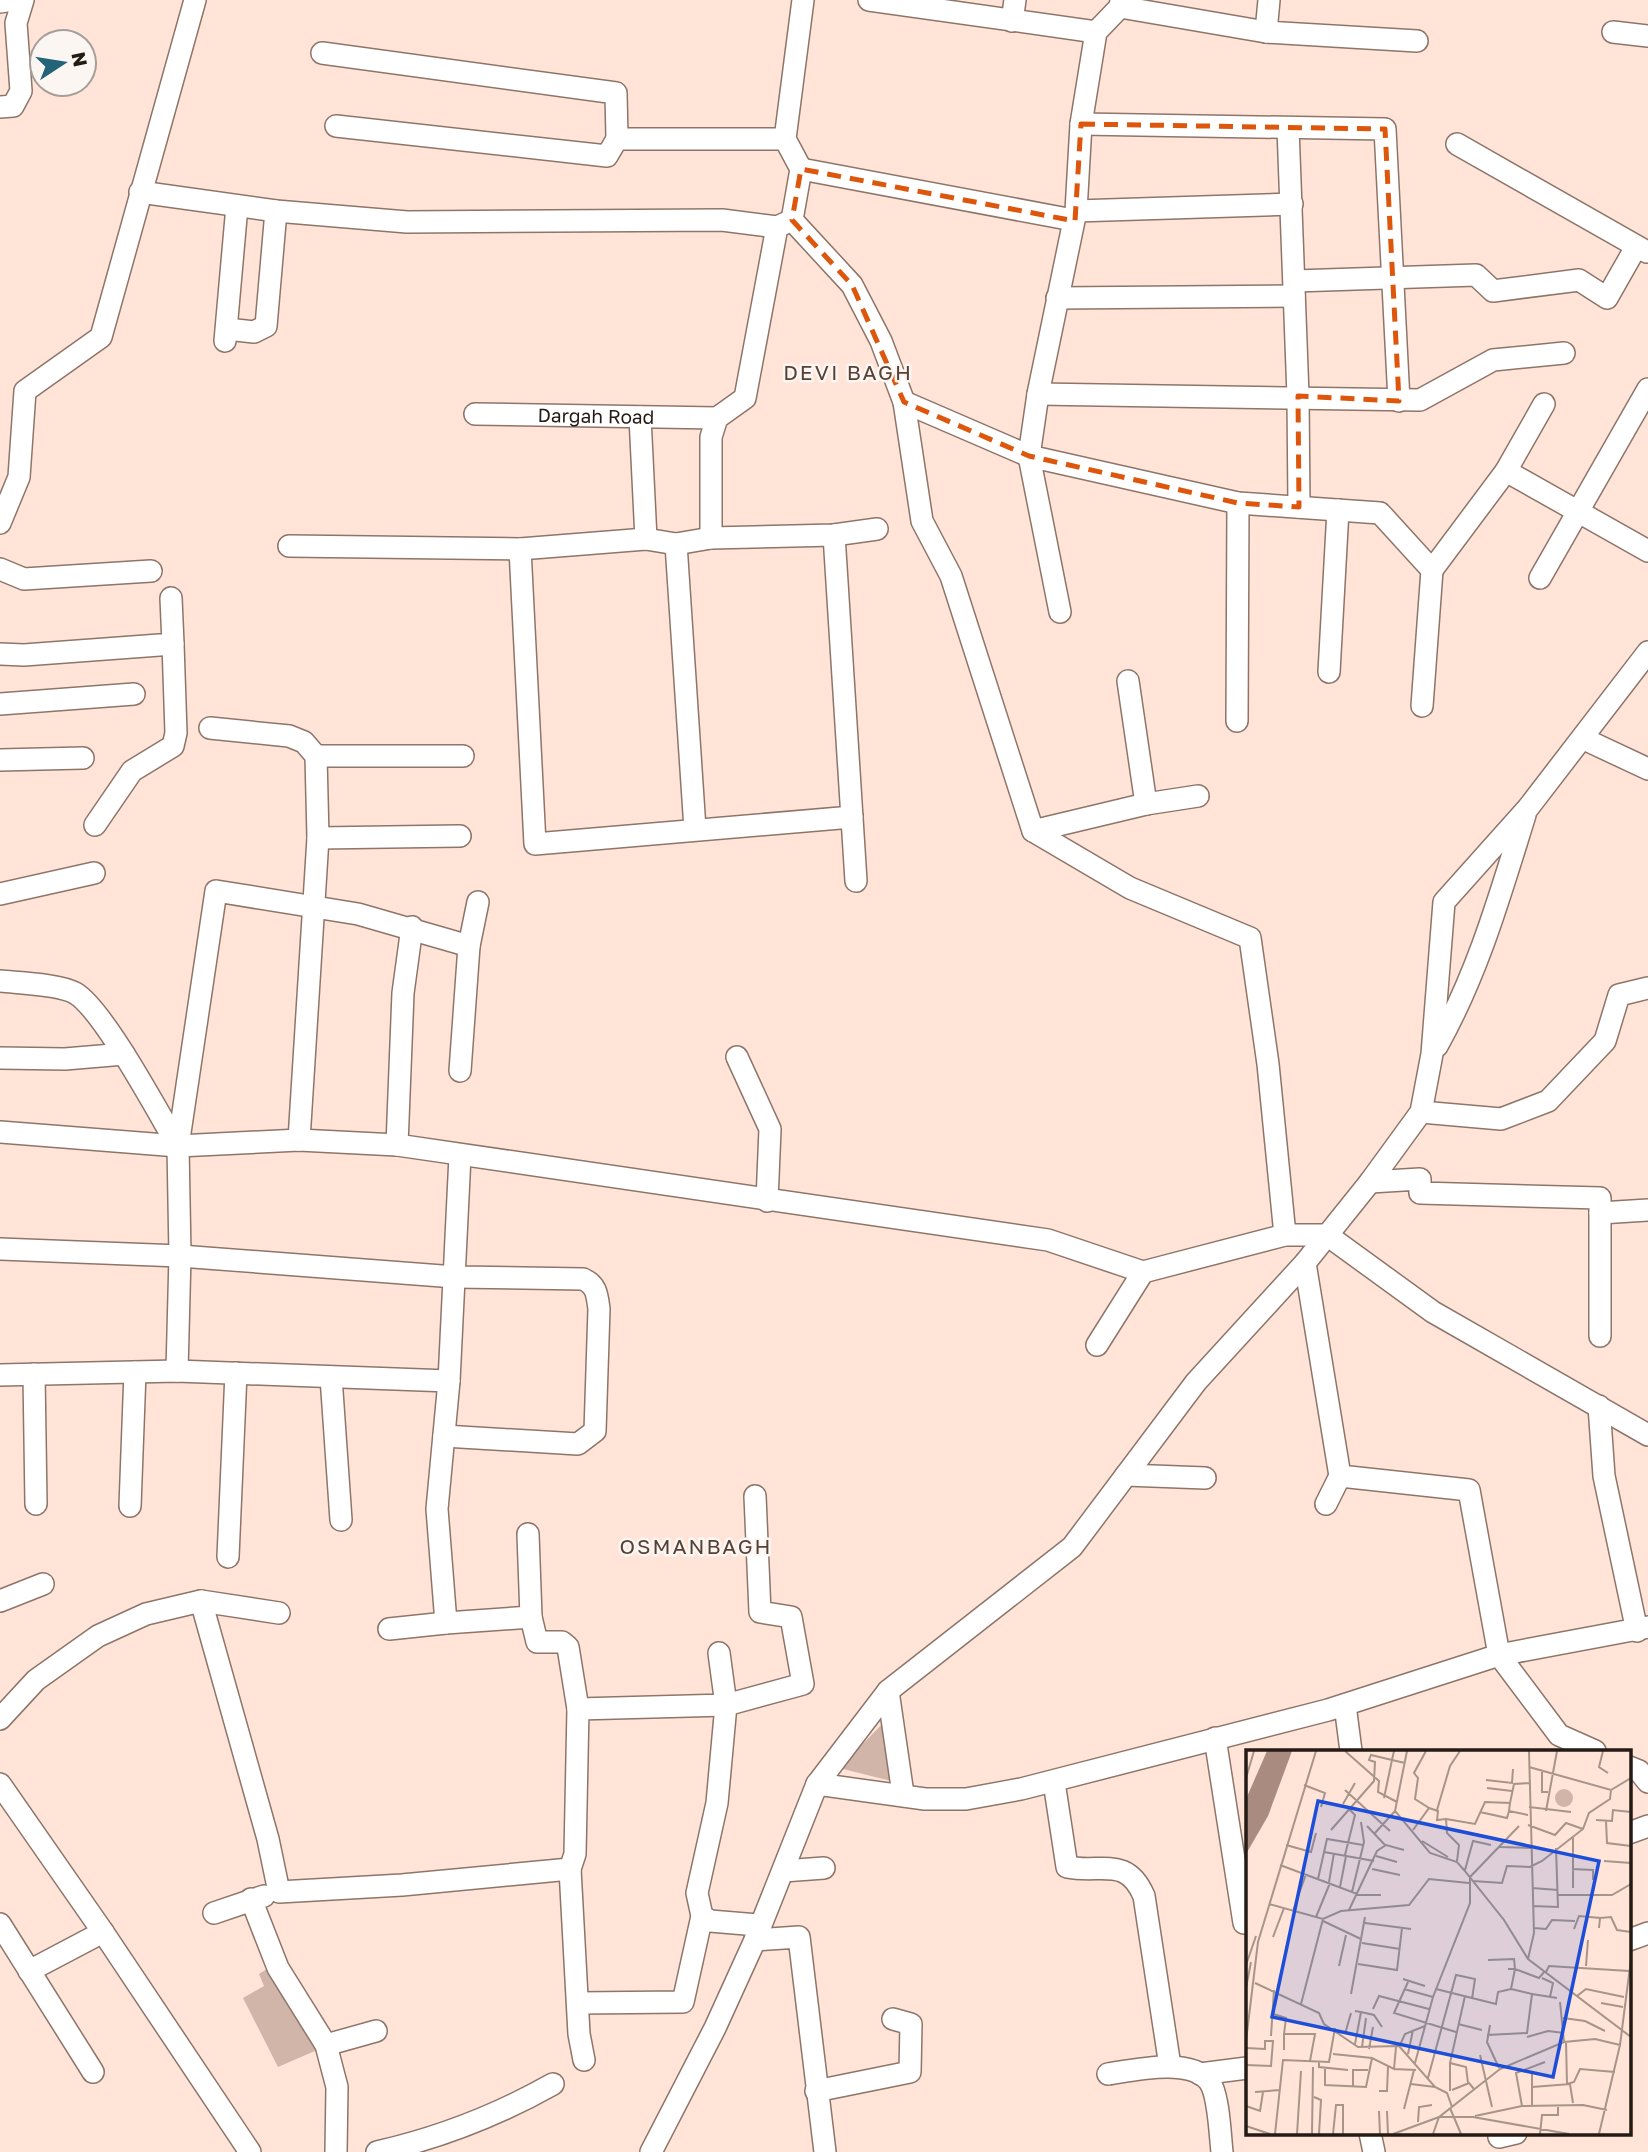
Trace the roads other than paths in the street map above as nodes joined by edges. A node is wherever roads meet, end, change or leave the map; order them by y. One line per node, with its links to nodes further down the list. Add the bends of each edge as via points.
1 (13, 0): 7 (street)
2 (23, 0): 16 (street, via 16,23 21,91 13,106)
3 (195, 0): 24 (street)
4 (803, 0): 21 (street)
5 (869, 0): 9 (street)
6 (1269, 0): 11 (street)
7 (0, 2)
8 (1120, 3): 10 (street); 11 (street)
9 (1014, 10): 10 (street)
10 (1096, 32): 17 (street)
11 (1266, 32): 14 (street)
12 (1613, 32): 13 (street)
13 (1648, 36)
14 (1417, 41)
15 (322, 53): 20 (street, via 616,93)
16 (0, 107)
17 (1081, 124): 19 (street); 28 (street)
18 (336, 126): 20 (street, via 607,156)
19 (1288, 128): 25 (street); 31 (street, via 1385,129)
20 (617, 139): 21 (street)
21 (785, 139): 23 (street)
22 (1457, 144): 30 (street)
23 (801, 169): 28 (street); 29 (street)
24 (140, 192): 26 (street); 46 (street, via 101,337 25,391)
25 (1292, 205): 28 (street); 32 (street)
26 (237, 206): 27 (street); 27 (street, via 226,335 266,326)
27 (276, 211): 29 (street, via 407,222 722,220)
28 (1074, 216): 33 (street)
29 (785, 224): 39 (street, via 852,285 881,341); 43 (street, via 745,398)
30 (1642, 250): 31 (street, via 1606,298 1578,280 1493,290 1476,275)
31 (1394, 277): 32 (street); 38 (street)
32 (1294, 289): 33 (street); 37 (street)
33 (1057, 298): 36 (street)
34 (1564, 353): 38 (street, via 1493,360 1420,400)
35 (1648, 388): 50 (street)
36 (1038, 394): 37 (street); 44 (street)
37 (1298, 396): 38 (street); 48 (street)
38 (1399, 401)
39 (904, 402): 44 (street); 88 (street, via 922,520 951,576)
40 (1544, 404): 45 (street)
41 (475, 414): 42 (street, Dargah Road)
42 (640, 417): 43 (street, Dargah Road); 55 (street)
43 (717, 418): 54 (street, via 711,437)
44 (1029, 456): 47 (street); 65 (street)
45 (1506, 471): 50 (street); 62 (street)
46 (9, 478): 51 (street)
47 (1238, 503): 48 (street); 74 (street)
48 (1298, 507): 49 (street)
49 (1338, 510): 62 (street, via 1380,513); 69 (street)
50 (1580, 512): 59 (street); 63 (street)
51 (0, 523)
52 (877, 529): 53 (street)
53 (834, 535): 54 (street); 85 (street)
54 (710, 538): 56 (street)
55 (646, 540): 56 (street); 58 (street)
56 (676, 544): 87 (street)
57 (289, 545): 58 (street)
58 (520, 549): 87 (street, via 535,844)
59 (1648, 551)
60 (0, 569): 61 (street, via 24,579)
61 (151, 570)
62 (1432, 570): 73 (street)
63 (1540, 578)
64 (170, 598): 66 (street)
65 (1060, 612)
66 (173, 644): 68 (street); 86 (street, via 173,746 132,771)
67 (1648, 652): 76 (street)
68 (0, 654)
69 (1329, 672)
70 (1128, 681): 83 (street)
71 (134, 694): 72 (street)
72 (0, 704)
73 (1422, 706)
74 (1237, 721)
75 (210, 728): 77 (street, via 289,736 304,742)
76 (1584, 739): 81 (street); 84 (street)
77 (316, 756): 78 (street); 90 (street)
78 (463, 756)
79 (83, 758): 80 (street)
80 (0, 760)
81 (1648, 769)
82 (1198, 796): 83 (street)
83 (1146, 804): 88 (street)
84 (1528, 807): 101 (street, via 1488,934 1462,1000); 101 (street, via 1444,902)
85 (852, 817): 87 (street); 92 (street)
86 (95, 825)
87 (695, 829)
88 (1032, 831): 115 (street, via 1130,888 1250,938)
89 (460, 836): 90 (street)
90 (318, 838): 95 (street)
91 (94, 873): 93 (street)
92 (856, 881)
93 (0, 894)
94 (478, 902): 97 (street)
95 (313, 904): 96 (street); 107 (street); 109 (street, via 216,891)
96 (411, 927): 97 (street); 108 (street, via 403,993)
97 (469, 946): 104 (street)
98 (0, 981): 100 (street, via 73,991 91,1007)
99 (1648, 988): 105 (street, via 1619,995 1605,1041 1548,1101 1501,1119)
100 (124, 1054): 103 (street); 109 (street)
101 (1432, 1054): 105 (street)
102 (737, 1057): 112 (street, via 770,1129)
103 (0, 1058)
104 (460, 1071)
105 (1420, 1112): 111 (street)
106 (0, 1132): 109 (street)
107 (299, 1140): 108 (street); 109 (street)
108 (397, 1145): 110 (street)
109 (178, 1146): 118 (street)
110 (460, 1156): 112 (street); 121 (street)
111 (1370, 1182): 114 (street, via 1420,1179 1420,1193 1600,1198); 116 (street)
112 (767, 1201): 120 (street, via 1048,1240)
113 (1648, 1210): 114 (street)
114 (1600, 1213): 122 (street)
115 (1285, 1235): 116 (street); 120 (street)
116 (1328, 1235): 119 (street); 131 (street, via 1433,1312)
117 (0, 1249): 118 (street)
118 (180, 1256): 121 (street); 124 (street)
119 (1305, 1263): 134 (street, via 1196,1382); 135 (street)
120 (1143, 1272): 123 (street)
121 (455, 1277): 130 (street); 133 (street, via 583,1279 591,1283 600,1309 597,1419 595,1431 578,1444)
122 (1601, 1336)
123 (1097, 1345)
124 (177, 1371): 125 (street); 126 (street)
125 (135, 1372): 127 (street); 140 (street)
126 (236, 1373): 129 (street); 143 (street)
127 (34, 1374): 128 (street); 138 (street)
128 (0, 1375)
129 (331, 1377): 130 (street); 141 (street)
130 (449, 1381): 133 (street)
131 (1599, 1406): 132 (street); 151 (street, via 1604,1476)
132 (1648, 1435)
133 (444, 1436): 149 (street, via 437,1509)
134 (1126, 1475): 136 (street); 154 (street, via 1072,1547)
135 (1340, 1476): 139 (street); 153 (street, via 1469,1490)
136 (1205, 1478)
137 (755, 1496): 155 (street, via 760,1612 791,1617 803,1684)
138 (36, 1504)
139 (1326, 1504)
140 (130, 1506)
141 (341, 1520)
142 (528, 1534): 148 (street)
143 (228, 1557)
144 (43, 1584): 145 (street)
145 (0, 1601)
146 (201, 1601): 147 (street); 158 (street, via 146,1614 98,1636 36,1680); 173 (street)
147 (279, 1613)
148 (531, 1617): 149 (street); 157 (street, via 537,1642 562,1642 568,1647)
149 (446, 1623): 150 (street)
150 (389, 1629)
151 (1642, 1629): 153 (street)
152 (719, 1653): 155 (street)
153 (1499, 1655): 156 (street); 161 (street, via 1559,1735)
154 (888, 1691): 166 (street); 167 (street)
155 (726, 1705): 157 (street); 176 (street, via 717,1802 697,1893)
156 (1345, 1705): 159 (street); 160 (street)
157 (578, 1709): 171 (street, via 575,1854)
158 (0, 1719)
159 (1215, 1738): 163 (street); 177 (street)
160 (1351, 1750)
161 (1593, 1750)
162 (1630, 1767): 164 (street)
163 (1054, 1782): 167 (street, via 966,1799); 189 (street, via 1067,1867 1121,1869 1132,1875 1144,1896)
164 (1648, 1782)
165 (0, 1784): 179 (street)
166 (817, 1784): 167 (street); 172 (street)
167 (903, 1794)
168 (1648, 1826): 169 (street)
169 (1630, 1833)
170 (824, 1868): 172 (street)
171 (570, 1869): 173 (street); 184 (street)
172 (783, 1871): 180 (street)
173 (279, 1892): 174 (street)
174 (251, 1899): 175 (street); 187 (street, via 278,1969)
175 (214, 1913)
176 (702, 1916): 180 (street); 184 (street, via 683,2003)
177 (1246, 1922)
178 (0, 1924): 183 (street)
179 (103, 1932): 183 (street); 198 (street)
180 (757, 1933): 195 (street, via 799,1937); 201 (street, via 715,2028)
181 (1648, 1933): 182 (street)
182 (1630, 1940)
183 (29, 1971): 191 (street)
184 (578, 2003): 188 (street)
185 (894, 2019): 195 (street, via 911,2024 910,2072)
186 (376, 2031): 187 (street)
187 (326, 2045): 199 (street, via 337,2087)
188 (584, 2060)
189 (1170, 2066): 192 (street); 193 (street)
190 (1246, 2068): 193 (street)
191 (93, 2072)
192 (1108, 2074)
193 (1200, 2074): 203 (street, via 1214,2092)
194 (553, 2084): 197 (street)
195 (816, 2091): 202 (street)
196 (1370, 2134): 204 (street)
197 (445, 2143): 200 (street)
198 (250, 2152)
199 (335, 2152)
200 (377, 2152)
201 (651, 2152)
202 (825, 2152)
203 (1222, 2152)
204 (1374, 2152)

